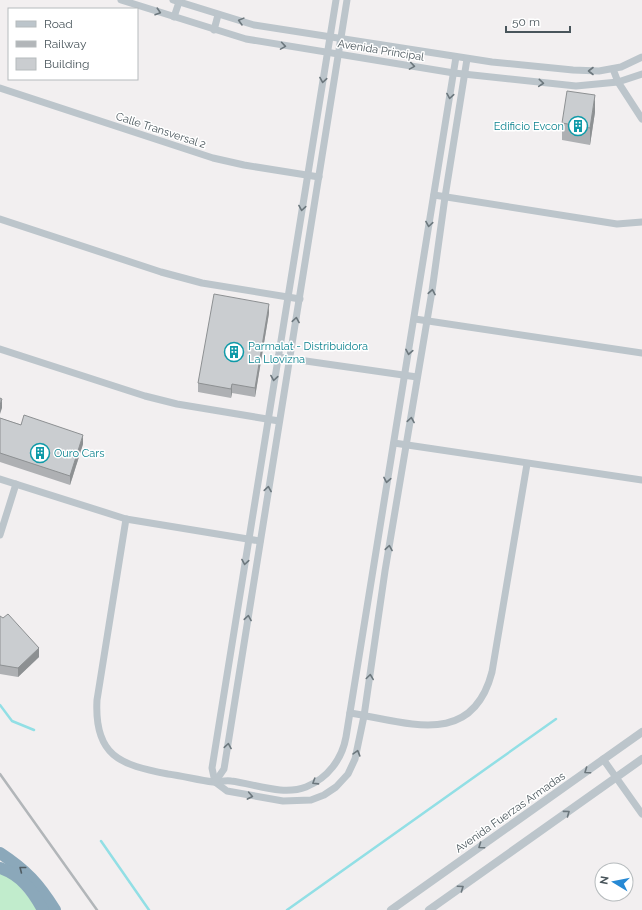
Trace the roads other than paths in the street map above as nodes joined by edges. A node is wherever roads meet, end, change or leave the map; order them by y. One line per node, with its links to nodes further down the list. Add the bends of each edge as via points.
1 (121, 0): 6 (street, Avenida Principal, one-way to 6)
2 (336, 0): 8 (street)
3 (347, 0): 9 (street)
4 (176, 1): 5 (street, Avenida Principal); 6 (street)
5 (218, 15): 7 (street); 8 (street, Avenida Principal, one-way to 5)
6 (174, 18): 7 (street, Avenida Principal)
7 (214, 30): 10 (street, Avenida Principal, one-way to 10, via 258,42)
8 (330, 37): 9 (street, Avenida Principal); 10 (street)
9 (341, 39): 11 (street); 12 (street, Avenida Principal)
10 (327, 53): 11 (street, Avenida Principal); 22 (street, one-way to 22)
11 (338, 55): 16 (street, Avenida Principal, one-way to 16); 23 (street)
12 (456, 57): 14 (street, Avenida Principal); 16 (street)
13 (642, 57): 15 (street, Avenida Principal)
14 (467, 58): 15 (street, Avenida Principal, one-way to 14, via 573,70); 17 (street)
15 (614, 69): 19 (street)
16 (454, 73): 17 (street, Avenida Principal); 24 (street, one-way to 24)
17 (466, 74): 19 (street, Avenida Principal, one-way to 19, via 571,85); 25 (street)
18 (642, 74): 19 (street, Avenida Principal)
19 (618, 82): 21 (street)
20 (0, 88): 22 (street, Calle Transversal 2, via 200,154 244,165)
21 (642, 119)
22 (307, 175): 23 (street, Calle Transversal 2); 28 (street, one-way to 28)
23 (319, 177): 29 (street)
24 (434, 195): 25 (street); 30 (street, one-way to 30)
25 (445, 197): 27 (street, via 617,224); 31 (street, one-way to 25)
26 (0, 219): 28 (street, via 168,274)
27 (642, 222)
28 (288, 297): 29 (street); 34 (street)
29 (300, 299): 35 (street, one-way to 29)
30 (414, 319): 31 (street); 36 (street, one-way to 36)
31 (426, 321): 33 (street); 37 (street)
32 (0, 349): 38 (street, via 145,396)
33 (642, 353)
34 (278, 357): 35 (street); 38 (street, one-way to 38)
35 (290, 359): 36 (street); 39 (street)
36 (404, 375): 37 (street); 40 (street)
37 (418, 377): 41 (street, one-way to 37)
38 (268, 419): 39 (street); 48 (street)
39 (279, 421): 49 (street, one-way to 39)
40 (394, 443): 41 (street); 50 (street, one-way to 50)
41 (407, 444): 42 (street); 51 (street, one-way to 41)
42 (527, 464): 44 (street); 53 (street, via 492,672 482,699 460,720 443,725 423,725)
43 (0, 479): 45 (street)
44 (642, 480)
45 (16, 484): 46 (street); 47 (street)
46 (126, 519): 48 (street); 58 (street, via 97,700 100,734 111,753 127,764)
47 (0, 535)
48 (248, 540): 49 (street); 58 (street, one-way to 58, via 212,768)
49 (260, 541): 58 (street, one-way to 49, via 224,769)
50 (372, 569): 51 (street); 52 (street)
51 (385, 571): 53 (street, one-way to 51)
52 (350, 713): 53 (street); 59 (street, one-way to 59, via 344,746 332,769 307,786)
53 (364, 716): 60 (street, one-way to 53, via 317,798 342,781 355,759)
54 (642, 732): 56 (street, Avenida Fuerzas Armadas)
55 (642, 759): 57 (street)
56 (603, 760): 57 (street); 66 (street, Avenida Fuerzas Armadas, one-way to 66)
57 (616, 778): 61 (street); 67 (street, one-way to 57)
58 (215, 782): 59 (street, via 230,781); 60 (street, one-way to 60, via 227,791)
59 (285, 790): 60 (street)
60 (283, 801)
61 (642, 814)
62 (0, 854): 65 (highway, one-way to 62, via 34,879)
63 (0, 868): 64 (highway, via 24,882)
64 (43, 910)
65 (55, 910)
66 (391, 910)
67 (429, 910)

